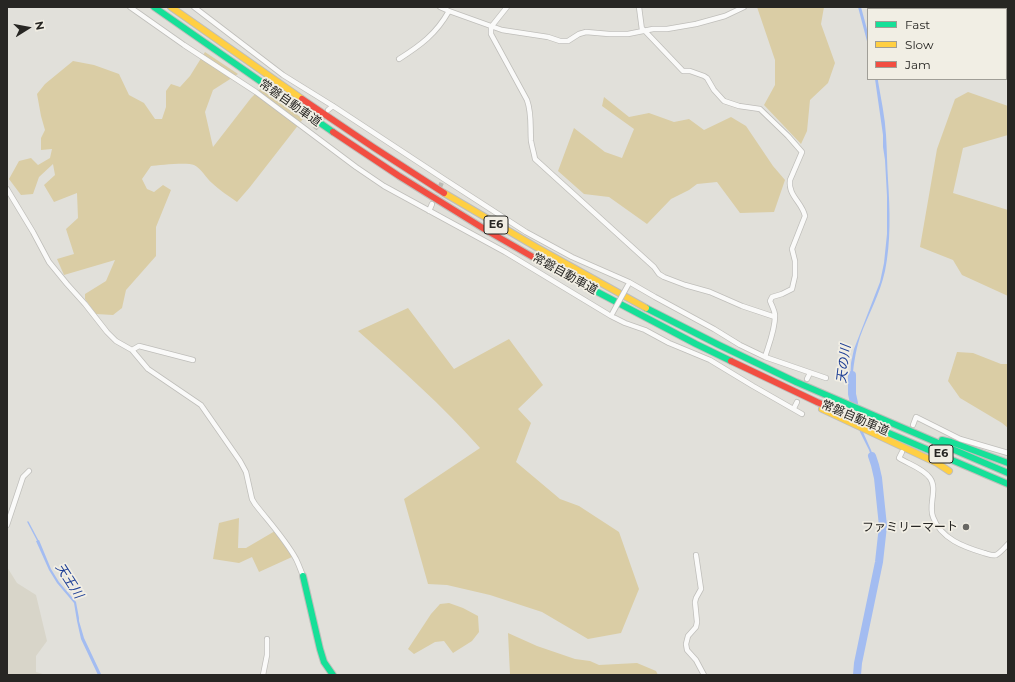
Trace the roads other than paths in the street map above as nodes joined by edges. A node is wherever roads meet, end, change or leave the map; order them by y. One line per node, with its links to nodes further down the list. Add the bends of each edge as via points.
1 (130, 7): 16 (street, via 256,92)
2 (154, 7): 29 (main road, 常磐自動車道 / E6, via 315,120 486,230 696,344)
3 (171, 7): 34 (main road, 常磐自動車道 / E6, via 327,117 489,220 693,332)
4 (194, 7): 13 (street, via 283,75)
5 (440, 7): 9 (street)
6 (507, 7): 10 (street)
7 (638, 7): 11 (street)
8 (744, 7): 11 (street, via 726,16 696,24)
9 (449, 11): 10 (street); 12 (street, via 429,37)
10 (491, 26): 11 (street, via 560,41 568,41 586,32 628,34); 22 (street, via 491,34 530,108 531,142 535,159 659,274)
11 (643, 30): 22 (street, via 683,72 690,71 707,78 724,100 760,110 802,152 789,184 790,192 805,216 792,249 795,276 792,289 770,301)
12 (399, 59)
13 (333, 106): 14 (street); 20 (street, via 443,181 526,232)
14 (328, 110)
15 (315, 129): 16 (street)
16 (312, 134): 19 (street, via 384,186)
17 (7, 189): 23 (street, via 49,262 107,332 116,341)
18 (432, 204): 19 (street)
19 (429, 210): 21 (street)
20 (628, 284): 21 (street, bridge); 24 (street)
21 (611, 315): 31 (street, via 710,360)
22 (775, 316): 24 (street)
23 (132, 350): 25 (street, via 139,346); 45 (street, via 148,369 201,405 240,461 246,472 252,499 283,540)
24 (765, 357): 26 (street)
25 (194, 360)
26 (810, 373): 27 (street); 28 (street)
27 (826, 378)
28 (807, 379)
29 (797, 392): 39 (main road, via 816,407 937,463); 41 (main road, 常磐自動車道 / E6)
30 (797, 402): 31 (street)
31 (794, 408): 32 (street)
32 (802, 414)
33 (913, 425): 36 (street, via 916,417 960,439)
34 (914, 433): 37 (main road, via 951,442); 40 (main road, 常磐自動車道 / E6)
35 (902, 452): 43 (street, via 899,458 930,478 933,488 932,516 948,538 970,549 992,555 996,555)
36 (1008, 453)
37 (1008, 463)
38 (28, 471): 42 (street, via 23,477)
39 (949, 471)
40 (1008, 473)
41 (1008, 484)
42 (7, 525)
43 (1008, 544)
44 (696, 555): 49 (street, via 701,589 695,602 696,627 688,636 686,644 687,650)
45 (303, 576): 48 (main road, via 320,649 324,662)
46 (267, 638): 47 (street)
47 (263, 675)
48 (333, 675)
49 (704, 675)

